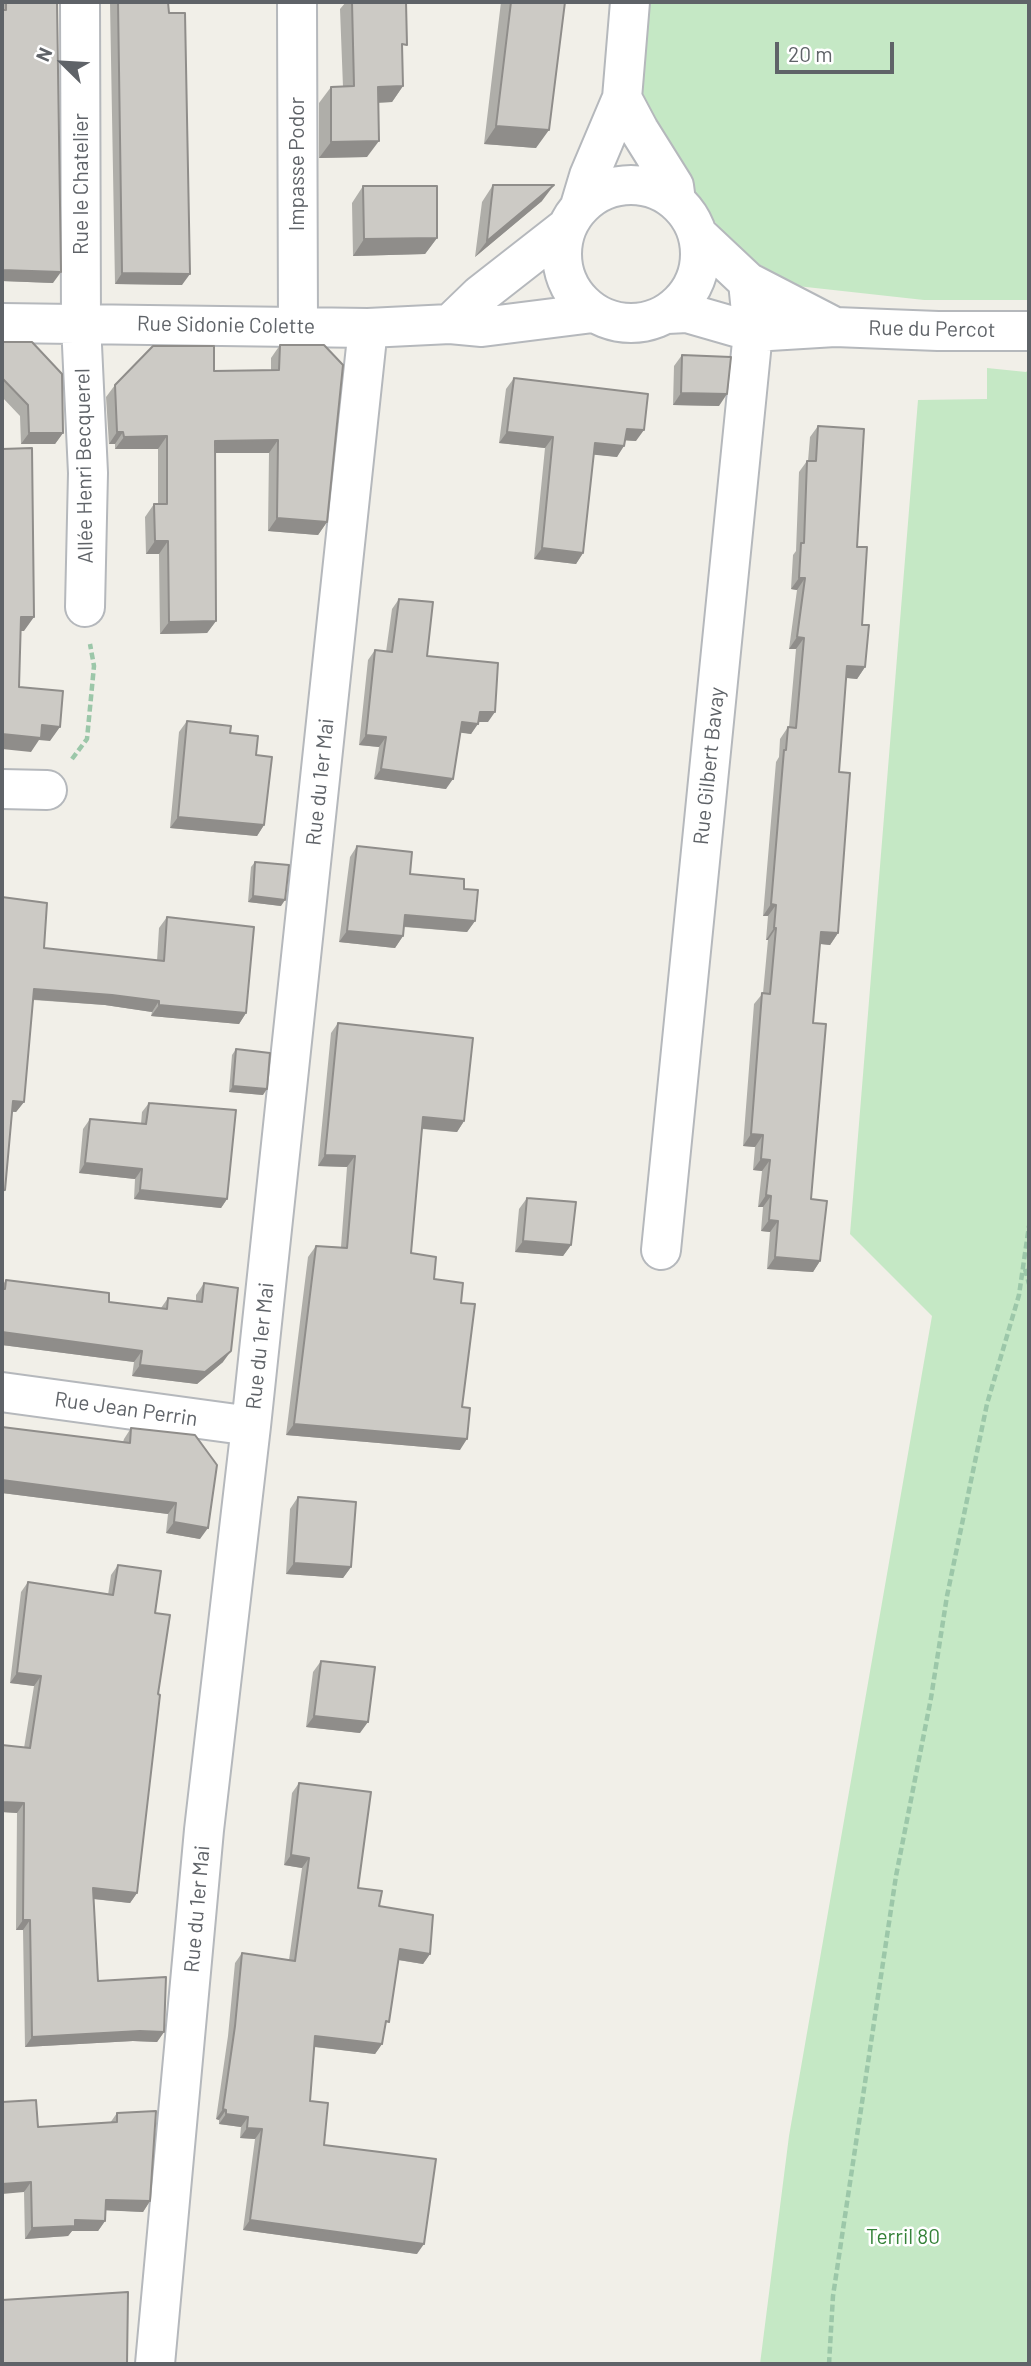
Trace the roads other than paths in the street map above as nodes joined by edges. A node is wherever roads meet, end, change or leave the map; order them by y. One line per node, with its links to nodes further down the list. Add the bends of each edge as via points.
1 (80, 2): 12 (street, Rue le Chatelier)
2 (297, 2): 14 (street, Impasse Podor)
3 (630, 2): 4 (street)
4 (622, 98): 5 (street, via 674,186); 6 (street)
5 (676, 201): 6 (street, via 638,184 617,186 597,193); 7 (street)
6 (573, 216): 9 (street, via 561,250 564,274 575,296); 13 (street)
7 (698, 235): 8 (street, Rue du Percot); 10 (street, via 700,258 695,280 684,299)
8 (748, 282): 15 (street, Rue du Percot); 18 (street, Rue Gilbert Bavay)
9 (593, 313): 10 (street, via 617,323 643,323); 13 (street, Rue Sidonie Colette, via 482,327)
10 (667, 314): 18 (street, Rue du Percot, via 687,313)
11 (2, 323): 12 (street, Rue Sidonie Colette)
12 (81, 324): 14 (street, Rue Sidonie Colette); 19 (street, Allée Henri Becquerel, via 88,473)
13 (450, 324): 16 (street, Rue Sidonie Colette)
14 (298, 327): 16 (street, Rue Sidonie Colette)
15 (835, 327): 17 (street, Rue du Percot); 18 (street, Rue du Percot)
16 (368, 328): 24 (street, Rue du 1er Mai)
17 (1029, 331)
18 (753, 332): 22 (street, Rue Gilbert Bavay)
19 (85, 607)
20 (2, 789): 21 (street)
21 (47, 790)
22 (661, 1250)
23 (2, 1392): 24 (street, Rue Jean Perrin)
24 (251, 1426): 25 (street, Rue du 1er Mai, via 204,1830)
25 (155, 2364)

